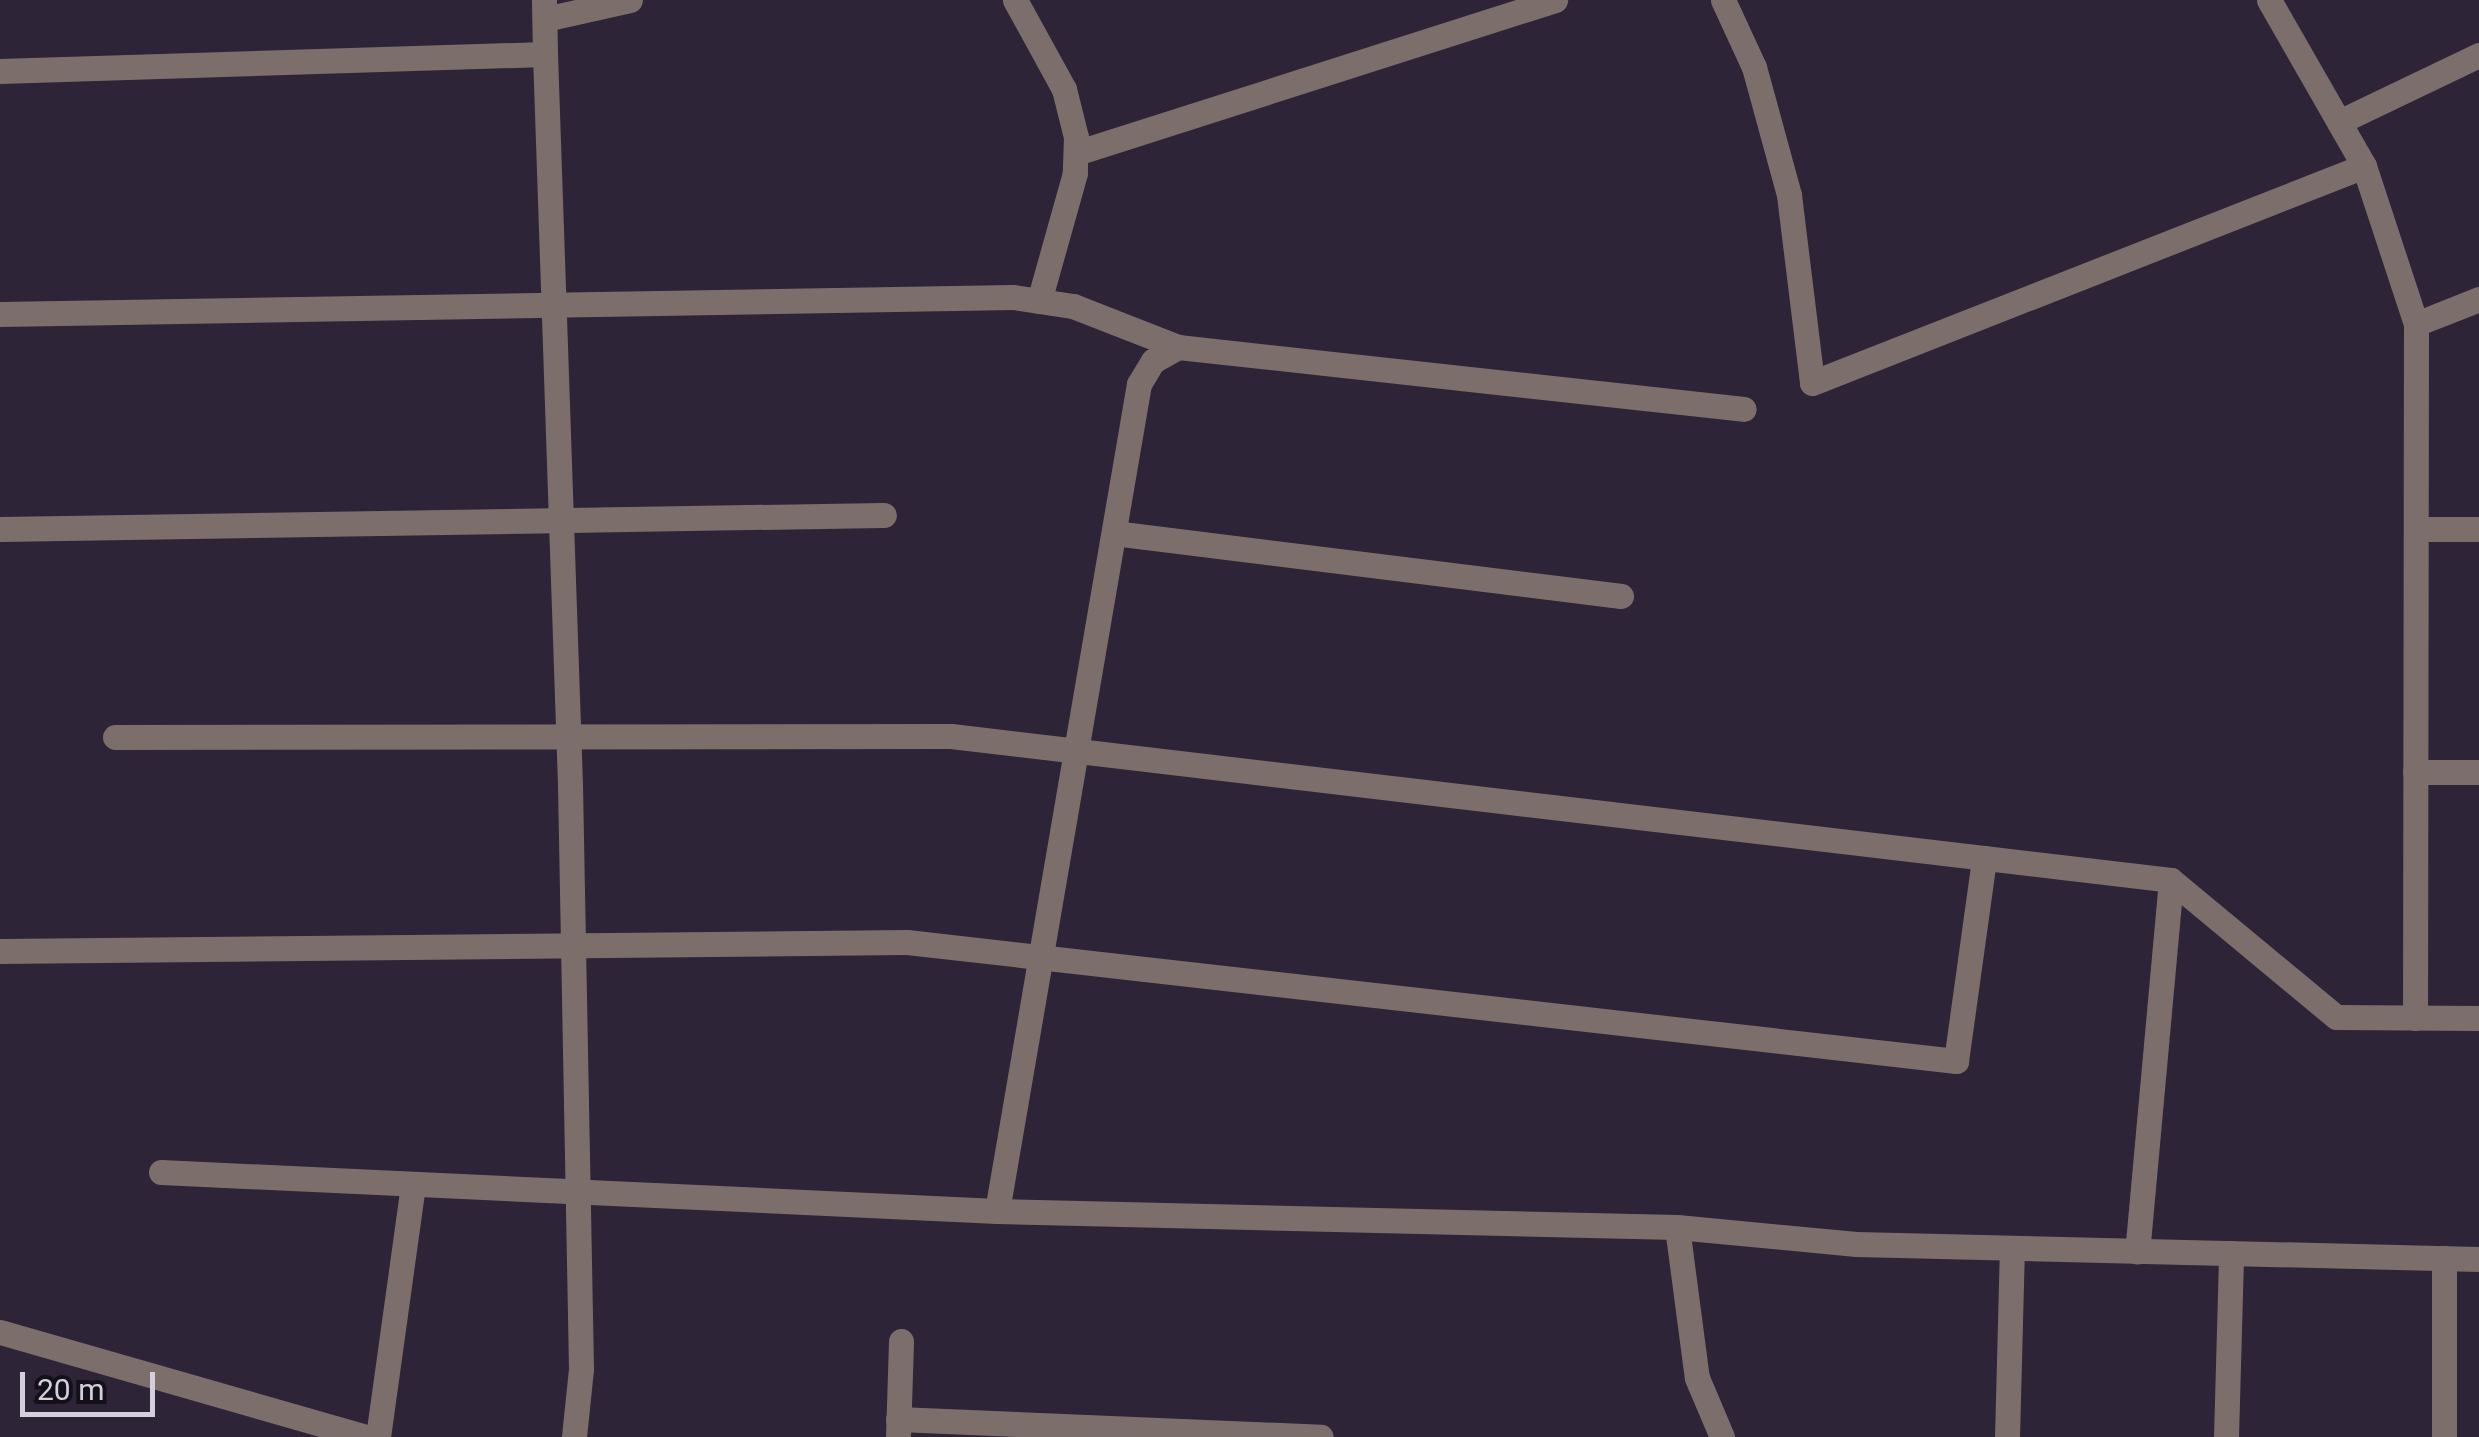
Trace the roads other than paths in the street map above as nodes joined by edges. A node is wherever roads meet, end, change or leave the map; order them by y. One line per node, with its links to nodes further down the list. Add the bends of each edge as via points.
1 (630, 0): 6 (street)
2 (1015, 0): 11 (street, via 1064,88)
3 (1554, 0): 11 (street)
4 (1724, 0): 12 (street, via 1754,67 1789,195 1812,383)
5 (2269, 0): 10 (street)
6 (544, 10): 7 (street)
7 (546, 54): 9 (street); 15 (street)
8 (2479, 55): 10 (street)
9 (0, 71)
10 (2339, 122): 12 (street)
11 (1076, 154): 14 (street)
12 (2364, 166): 17 (street)
13 (2479, 299): 17 (street)
14 (1039, 301): 15 (street); 18 (street, via 1073,306)
15 (554, 302): 16 (street); 20 (street)
16 (0, 314)
17 (2416, 324): 23 (street)
18 (1178, 347): 19 (street); 25 (street, via 1153,361 1140,384)
19 (1744, 409)
20 (562, 515): 21 (street); 22 (street); 27 (street)
21 (884, 515)
22 (0, 528)
23 (2416, 529): 24 (street); 30 (street)
24 (2479, 529)
25 (1114, 533): 26 (street); 29 (street)
26 (1621, 596)
27 (569, 734): 28 (street); 29 (street, via 950,736); 34 (street)
28 (114, 737)
29 (1076, 751): 32 (street); 36 (street)
30 (2415, 772): 31 (street); 37 (street)
31 (2479, 772)
32 (1984, 858): 33 (street); 36 (street, via 1956,1062)
33 (2171, 880): 37 (street, via 2336,1017); 45 (street)
34 (574, 948): 35 (street); 36 (street, via 907,942); 41 (street)
35 (0, 951)
36 (1040, 962): 42 (street)
37 (2415, 1018): 38 (street)
38 (2479, 1018)
39 (161, 1172): 40 (street)
40 (413, 1186): 41 (street); 53 (street)
41 (578, 1195): 42 (street); 54 (street)
42 (997, 1211): 43 (street)
43 (1677, 1227): 44 (street, via 1856,1244); 56 (street, via 1697,1378)
44 (2012, 1248): 45 (street); 57 (street)
45 (2137, 1251): 46 (street)
46 (2231, 1253): 47 (street); 58 (street)
47 (2444, 1258): 48 (street); 59 (street)
48 (2479, 1259)
49 (0, 1332): 52 (street)
50 (901, 1341): 51 (street)
51 (898, 1428): 55 (street)
52 (366, 1437)
53 (378, 1437)
54 (574, 1437)
55 (1321, 1437)
56 (1722, 1437)
57 (2006, 1437)
58 (2226, 1437)
59 (2444, 1437)

